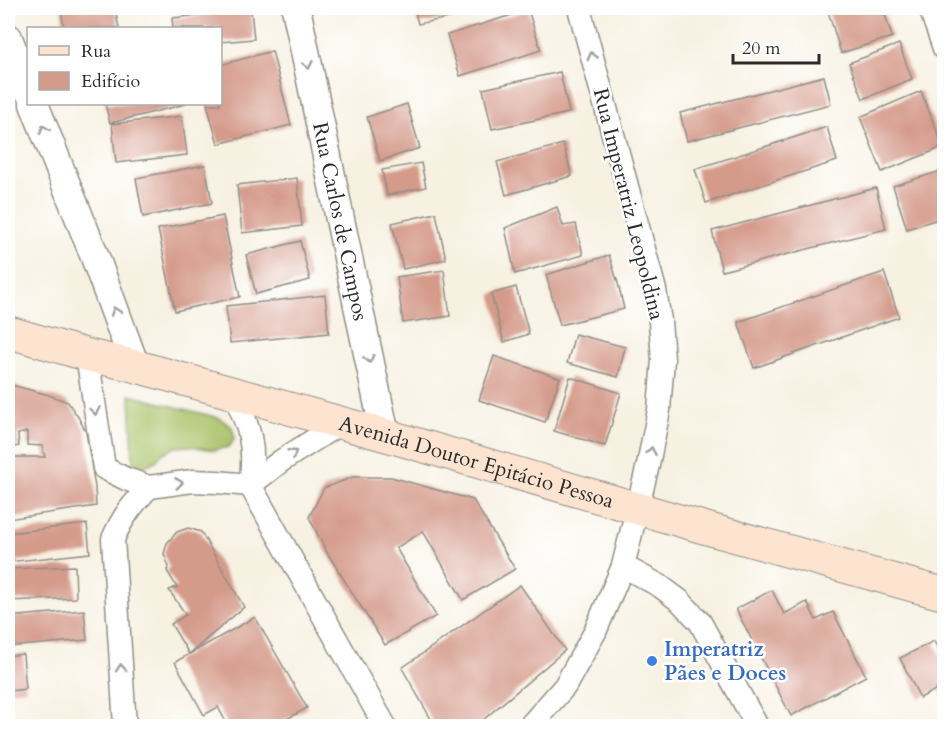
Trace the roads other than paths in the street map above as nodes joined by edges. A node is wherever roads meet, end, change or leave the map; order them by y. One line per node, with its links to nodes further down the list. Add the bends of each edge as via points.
1 (297, 8): 13 (street, Rua Carlos de Campos, one-way to 13)
2 (579, 8): 16 (street, Rua Imperatriz Leopoldina, one-way to 2, via 659,410 663,359 660,321)
3 (930, 8): 5 (street)
4 (8, 38): 6 (street)
5 (945, 48)
6 (27, 87)
7 (34, 105): 10 (street, one-way to 7)
8 (8, 332): 9 (main road, Avenida Doutor Epitácio Pessoa)
9 (87, 355): 10 (main road, Avenida Doutor Epitácio Pessoa); 15 (street, one-way to 15, via 104,468)
10 (135, 366): 11 (main road, Avenida Doutor Epitácio Pessoa)
11 (234, 394): 12 (main road, Avenida Doutor Epitácio Pessoa); 14 (street, via 253,446)
12 (339, 424): 13 (main road, Avenida Doutor Epitácio Pessoa); 14 (street, one-way to 12)
13 (385, 435): 16 (main road, Avenida Doutor Epitácio Pessoa)
14 (250, 486): 15 (street, one-way to 14, via 193,481); 20 (street)
15 (149, 487): 19 (street, one-way to 15, via 113,539 127,512)
16 (637, 508): 17 (street, Rua Imperatriz Leopoldina); 18 (main road, Avenida Doutor Epitácio Pessoa)
17 (623, 566): 21 (street, Rua Imperatriz Leopoldina, via 595,632 565,686); 22 (street, via 660,586 700,622)
18 (945, 594)
19 (125, 726)
20 (386, 726)
21 (530, 726)
22 (757, 726)

